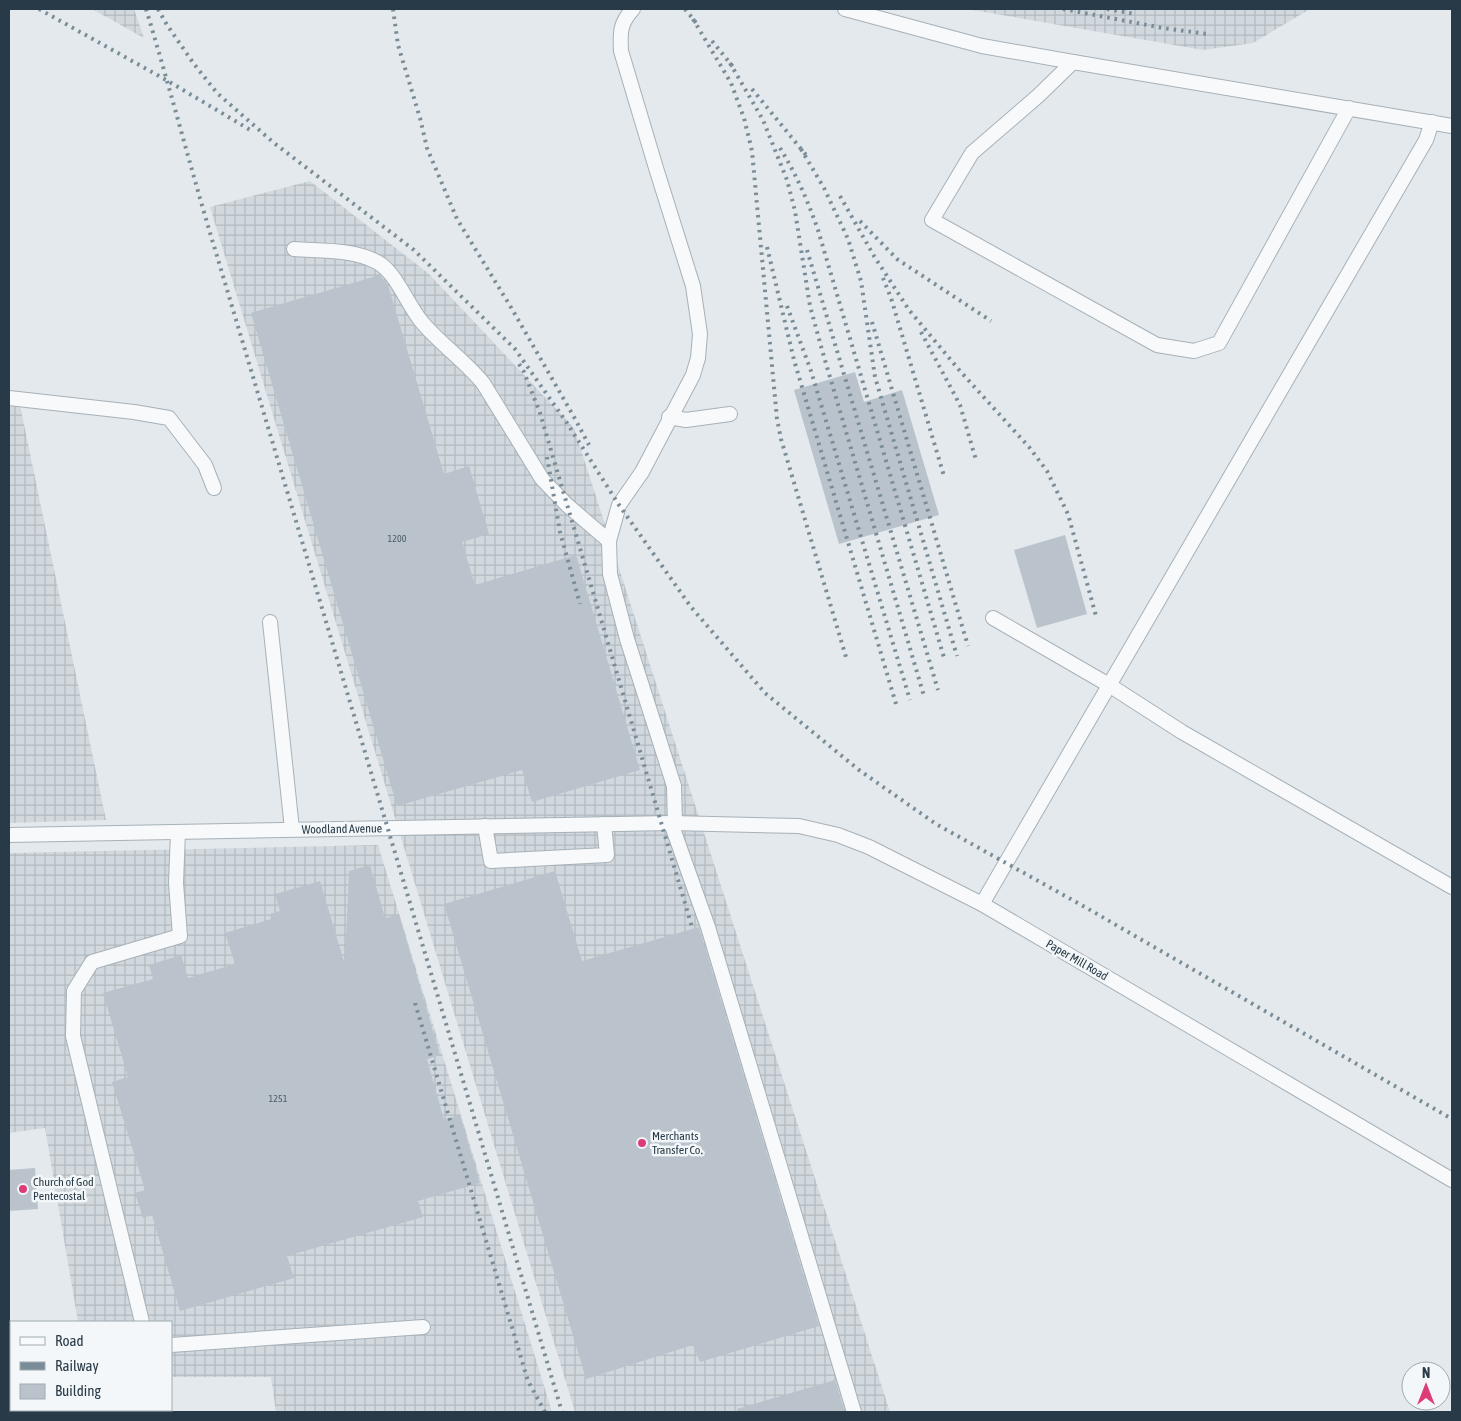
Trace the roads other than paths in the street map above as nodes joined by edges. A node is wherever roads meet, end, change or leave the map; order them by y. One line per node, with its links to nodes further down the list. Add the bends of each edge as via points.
1 (633, 9): 10 (street, via 623,22 621,51 693,286 700,334 693,376)
2 (845, 9): 3 (street, via 982,46)
3 (1073, 62): 4 (street); 4 (street, via 972,153 932,220 1157,345 1194,351 1219,343)
4 (1349, 108): 5 (street)
5 (1432, 122): 6 (street); 15 (street, via 1426,140)
6 (1452, 126)
7 (294, 249): 12 (street, via 361,256 378,262 387,270 420,320 483,383 542,479)
8 (9, 398): 11 (street, via 169,418 205,465)
9 (730, 414): 10 (street, via 686,420)
10 (669, 417): 12 (street, via 642,472 619,505)
11 (214, 488)
12 (609, 541): 17 (street, via 610,574 674,786)
13 (993, 618): 15 (street)
14 (270, 622): 19 (street)
15 (1109, 685): 22 (street, via 1182,732); 23 (street)
16 (604, 824): 17 (street, Woodland Avenue); 18 (street, Woodland Avenue); 18 (street, via 607,855 492,861)
17 (673, 824): 23 (street, Paper Mill Road, via 799,826 838,834); 28 (street, via 708,927)
18 (486, 826): 19 (street, Woodland Avenue)
19 (292, 830): 20 (street, Woodland Avenue)
20 (178, 832): 21 (street, Woodland Avenue); 25 (street, via 176,883 180,936 92,962 74,991 74,1036)
21 (9, 835)
22 (1452, 887)
23 (982, 904): 24 (street, Paper Mill Road)
24 (1452, 1180)
25 (142, 1321)
26 (423, 1328): 27 (street)
27 (172, 1345)
28 (854, 1412)

